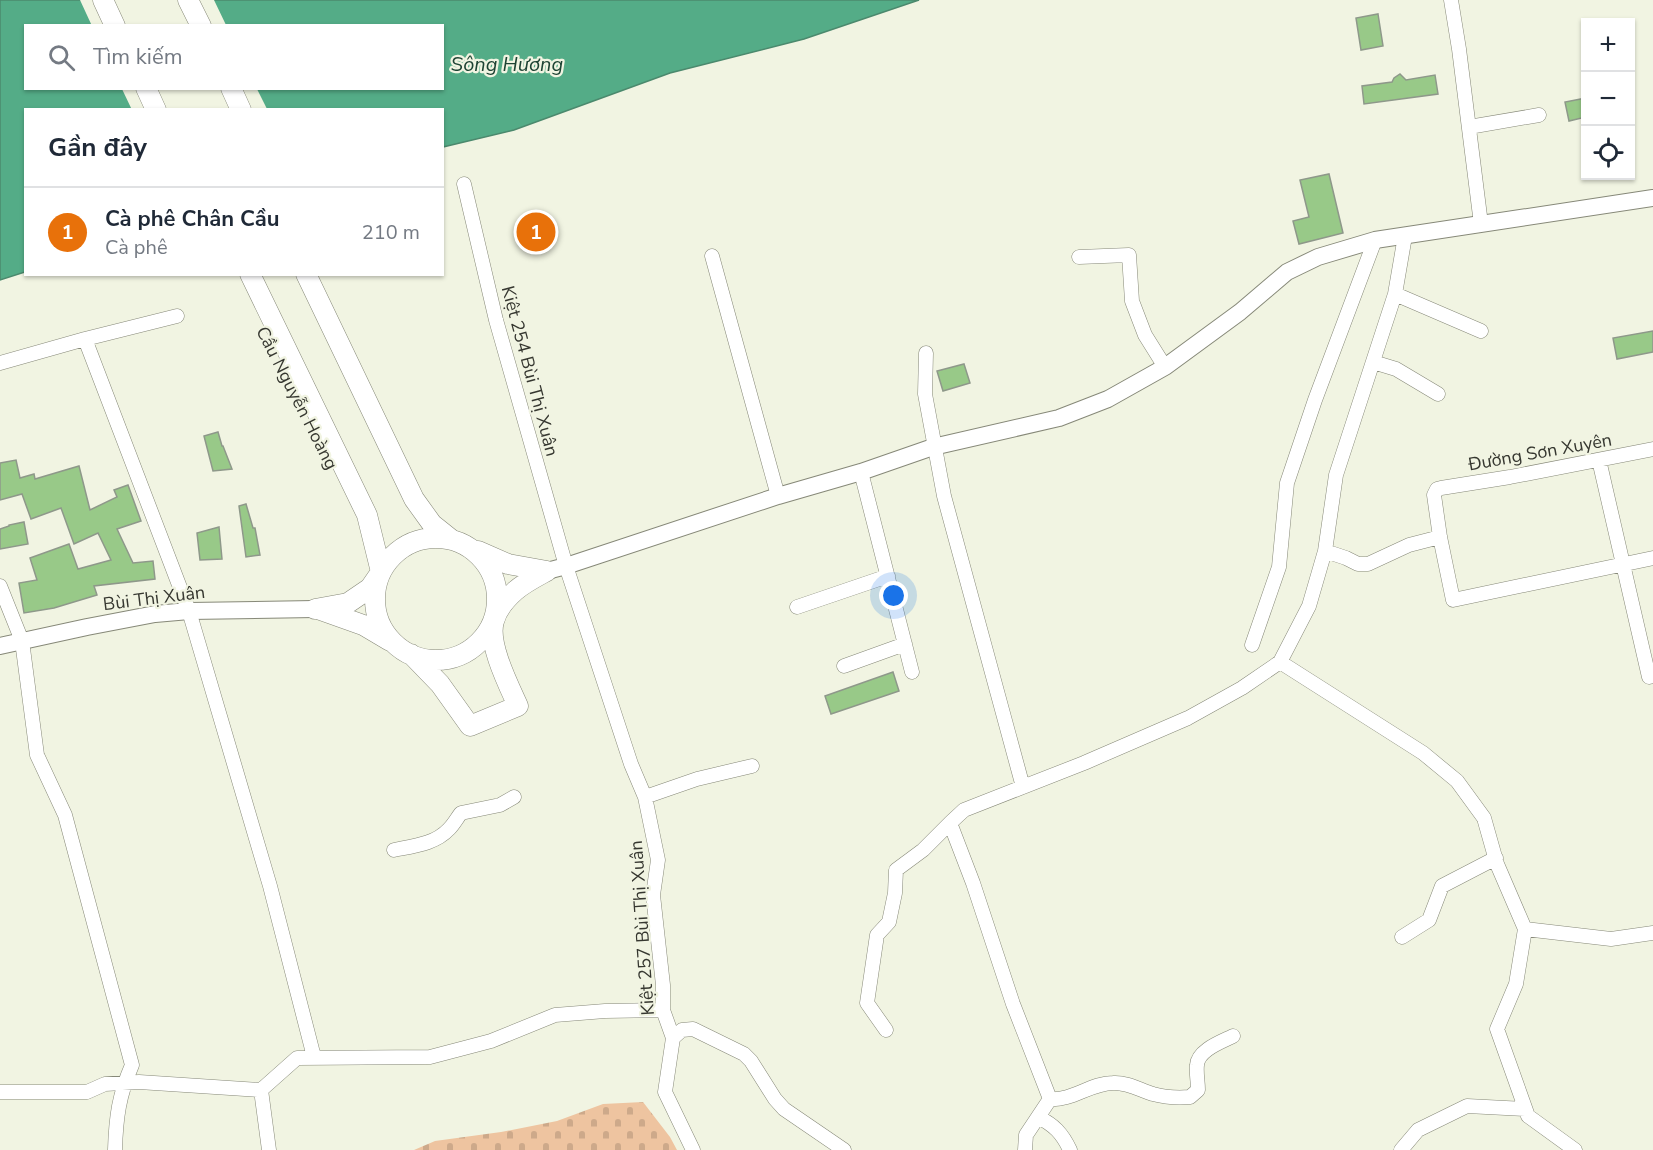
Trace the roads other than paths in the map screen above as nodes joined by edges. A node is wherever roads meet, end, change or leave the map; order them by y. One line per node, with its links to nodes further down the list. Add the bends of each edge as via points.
1 (103, 0): 6 (main road)
2 (118, 0): 7 (main road)
3 (173, 0): 8 (main road)
4 (188, 0): 9 (main road)
5 (1451, 0): 19 (street)
6 (114, 24)
7 (129, 24)
8 (185, 24)
9 (200, 24)
10 (147, 90): 14 (main road)
11 (161, 90): 15 (main road)
12 (217, 90): 16 (main road)
13 (232, 90): 17 (main road)
14 (155, 108)
15 (170, 108)
16 (225, 108)
17 (240, 108)
18 (1539, 114): 19 (street)
19 (1469, 127): 22 (street)
20 (464, 184): 53 (street, Kiệt 254 Bùi Thị Xuân, via 494,310)
21 (1653, 198): 22 (street)
22 (1481, 224): 23 (street)
23 (1405, 236): 24 (street); 31 (street)
24 (1375, 240): 40 (street, via 1318,256 1287,272); 64 (street, via 1287,483 1279,567)
25 (712, 256): 46 (street)
26 (1079, 257): 40 (street, via 1128,255 1132,301 1145,335)
27 (237, 276): 34 (main road, Cầu Nguyễn Hoàng)
28 (251, 276): 34 (main road, Cầu Nguyễn Hoàng)
29 (307, 276): 32 (main road)
30 (322, 276): 32 (main road)
31 (1395, 294): 35 (street); 38 (street)
32 (330, 310): 48 (main road, via 414,499 432,524)
33 (177, 316): 36 (street)
34 (271, 332): 55 (main road, Cầu Nguyễn Hoàng, via 367,515)
35 (1481, 332)
36 (85, 339): 39 (street); 60 (street)
37 (926, 353): 42 (street, via 924,394)
38 (1373, 362): 41 (street, via 1396,369); 50 (street, via 1336,475)
39 (0, 363)
40 (1165, 367): 42 (street, via 1108,399 1059,417)
41 (1438, 393)
42 (933, 447): 45 (street); 72 (street)
43 (1653, 449): 44 (street, Đường Sơn Xuyên)
44 (1599, 460): 47 (street, Đường Sơn Xuyên, via 1441,488 1434,495); 52 (street)
45 (861, 472): 46 (street); 56 (street)
46 (778, 496): 53 (street)
47 (1440, 537): 50 (street, via 1409,545 1368,564); 52 (street, via 1453,600)
48 (452, 540): 49 (main road); 55 (main road, via 431,538 411,544 394,555)
49 (471, 549): 54 (main road, via 508,564); 61 (main road, via 486,564 495,582 498,603)
50 (1325, 551): 67 (street, via 1309,606)
51 (1653, 558): 52 (street)
52 (1623, 565): 70 (street, via 1649,677)
53 (566, 566): 54 (street); 73 (street, Kiệt 257 Bùi Thị Xuân)
54 (547, 571): 61 (main road, via 515,591 500,607)
55 (381, 572): 59 (main road, via 370,588 348,603); 66 (main road, via 376,610 383,628)
56 (888, 576): 58 (street); 63 (street)
57 (0, 586): 62 (street)
58 (797, 606)
59 (315, 609): 60 (street, Bùi Thị Xuân); 66 (main road, via 363,625)
60 (189, 611): 62 (street, Bùi Thị Xuân); 85 (street, via 270,886)
61 (493, 623): 66 (main road, via 475,646 449,659 430,660); 66 (main road, via 502,671 518,706 470,726 440,684)
62 (22, 640): 65 (street, Bùi Thị Xuân); 86 (street, via 37,755 65,815 132,1065)
63 (905, 644): 68 (street); 69 (street)
64 (1252, 645)
65 (0, 646)
66 (403, 649)
67 (1280, 662): 72 (street, via 1188,718); 77 (street, via 1424,753 1457,781 1484,818)
68 (844, 666)
69 (912, 672)
70 (1653, 676)
71 (752, 766): 73 (street)
72 (1023, 787): 75 (street, via 964,810)
73 (645, 796): 81 (street, Kiệt 257 Bùi Thị Xuân, via 658,860 653,895)
74 (514, 797): 76 (street, via 500,805 461,813 448,831 429,843)
75 (950, 824): 82 (street, via 896,870 889,922 877,935 867,1003); 89 (street)
76 (394, 850)
77 (1496, 858): 78 (street); 80 (street, via 1442,886 1429,920)
78 (1525, 928): 79 (street, via 1611,939); 90 (street, via 1516,984 1497,1029)
79 (1653, 933)
80 (1402, 938)
81 (663, 1010): 84 (street, Kiệt 257 Bùi Thị Xuân); 85 (street, via 555,1015 491,1041 430,1057)
82 (886, 1030)
83 (1233, 1036): 89 (street, via 1200,1056 1198,1090 1190,1097 1161,1096 1114,1083)
84 (673, 1038): 94 (street, Kiệt 257 Bùi Thị Xuân, via 665,1092); 95 (street, via 682,1030 693,1029 744,1054 784,1109)
85 (314, 1057): 87 (street, via 297,1058)
86 (124, 1083): 87 (street); 88 (street, via 105,1084 87,1092); 92 (street, via 116,1118)
87 (261, 1090): 93 (street)
88 (0, 1092)
89 (1050, 1098): 91 (street)
90 (1525, 1109): 98 (street, via 1467,1106 1418,1130); 99 (street, via 1528,1116)
91 (1038, 1117): 96 (street, via 1026,1135); 97 (street, via 1052,1124)
92 (115, 1150)
93 (269, 1150)
94 (693, 1150)
95 (844, 1150)
96 (1026, 1150)
97 (1070, 1150)
98 (1401, 1150)
99 (1575, 1150)

